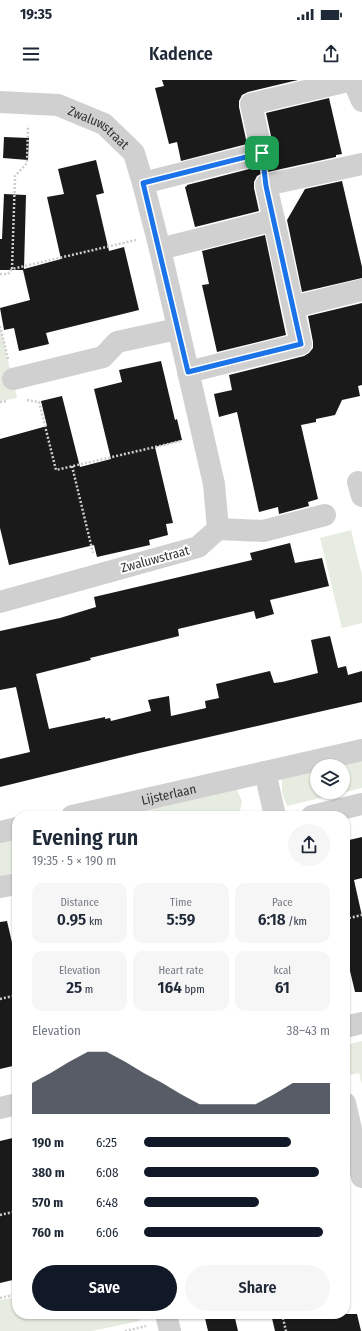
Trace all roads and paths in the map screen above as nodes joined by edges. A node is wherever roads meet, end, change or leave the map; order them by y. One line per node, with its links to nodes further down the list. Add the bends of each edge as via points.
1 (352, 80): 2 (street); 5 (street, via 251,104)
2 (362, 101)
3 (0, 102): 4 (street, Zwaluwstraat)
4 (29, 104): 7 (street, Zwaluwstraat, via 58,105 104,124 134,153); 11 (path, via 27,163 15,176)
5 (262, 153): 7 (street); 8 (street)
6 (362, 164): 8 (street)
7 (143, 183): 10 (street, Zwaluwstraat)
8 (266, 186): 9 (street)
9 (274, 220): 10 (street); 14 (street)
10 (158, 242): 11 (path); 15 (street, Zwaluwstraat)
11 (12, 269): 12 (path, via 8,274)
12 (0, 274)
13 (362, 290): 14 (street)
14 (293, 307): 16 (street, via 301,344)
15 (177, 329): 16 (street, Zwaluwstraat); 17 (street, via 117,342 103,357)
16 (188, 372): 19 (street, Zwaluwstraat)
17 (13, 379)
18 (26, 400): 20 (path, via 39,402 56,470)
19 (204, 436): 20 (path); 22 (street, Zwaluwstraat, via 214,484)
20 (72, 466): 23 (path)
21 (325, 515): 22 (street, via 263,531)
22 (218, 529): 23 (street, Zwaluwstraat, via 198,547)
23 (98, 575): 24 (street, Zwaluwstraat)
24 (0, 602)
25 (362, 750): 26 (street, Lijsterlaan)
26 (265, 772): 28 (street, Lijsterlaan); 29 (street)
27 (362, 804): 30 (street)
28 (94, 811)
29 (274, 811)
30 (333, 811)
31 (12, 829): 32 (street)
32 (0, 832)
33 (12, 885): 34 (street)
34 (0, 887)
35 (362, 916): 36 (path)
36 (350, 918)
37 (12, 996): 38 (path)
38 (0, 999)
39 (362, 1023): 40 (street)
40 (350, 1026)
41 (12, 1105): 42 (street)
42 (0, 1108)
43 (350, 1125): 44 (street)
44 (362, 1177)
45 (12, 1212): 46 (path)
46 (0, 1215)
47 (12, 1295): 48 (path)
48 (0, 1298)
49 (167, 1319): 51 (street)
50 (283, 1319): 52 (path)
51 (170, 1331)
52 (286, 1331)

